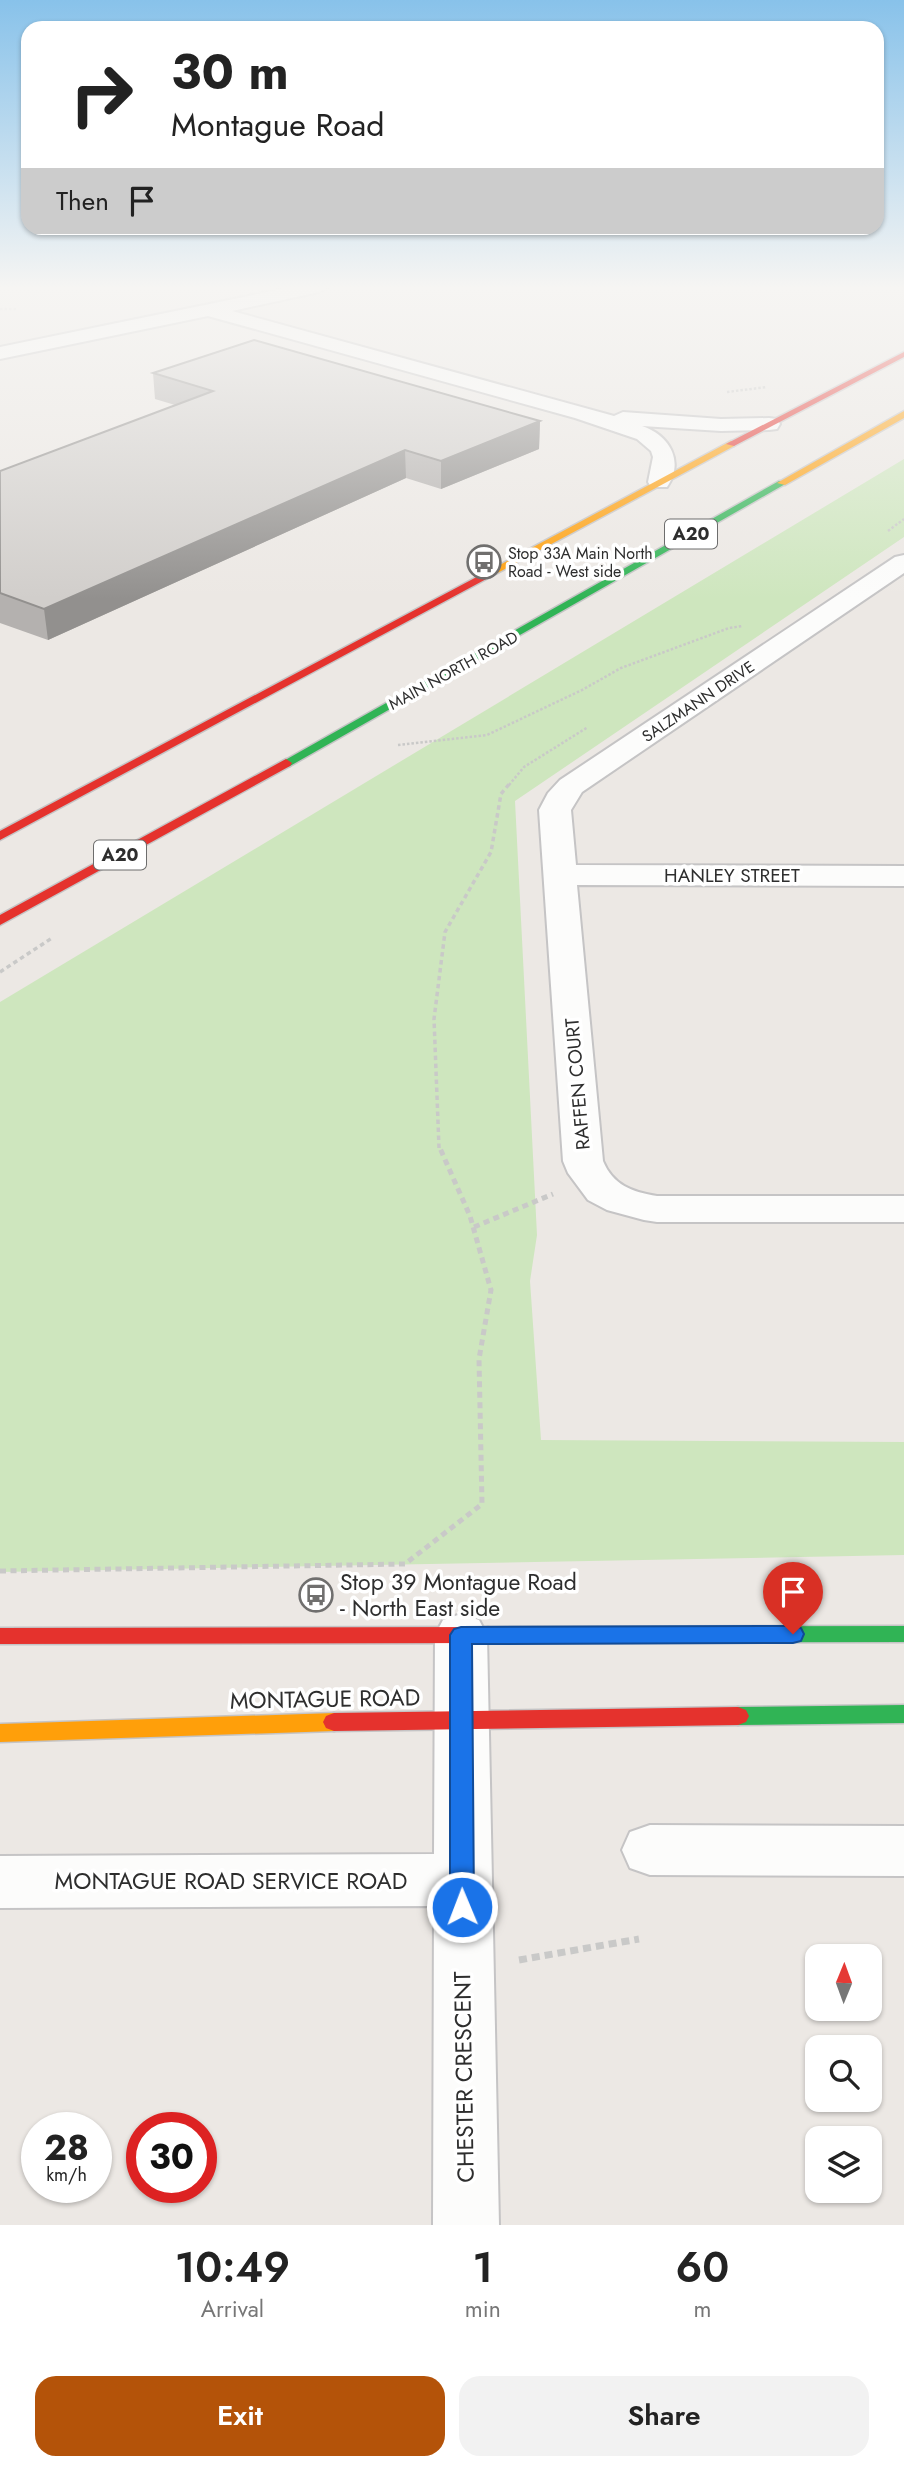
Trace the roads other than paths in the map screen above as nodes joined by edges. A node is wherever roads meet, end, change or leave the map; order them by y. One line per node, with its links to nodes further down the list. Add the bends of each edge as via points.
1 (502, 391): 3 (street)
2 (833, 391): 5 (main road)
3 (583, 413): 5 (street, via 694,424); 6 (street, via 654,440 664,457)
4 (904, 414): 11 (main road, MAIN NORTH ROAD / A20, via 480,656)
5 (769, 424): 6 (main road)
6 (659, 482): 8 (main road)
7 (904, 562): 9 (street, SALZMANN DRIVE, via 563,793 555,810)
8 (0, 836)
9 (560, 875): 10 (street, HANLEY STREET); 12 (street, RAFFEN COURT, via 583,1161 589,1180 605,1195 657,1209)
10 (904, 876)
11 (0, 921)
12 (904, 1209)
13 (904, 1634): 14 (main road)
14 (461, 1635): 15 (main road); 17 (street, CHESTER CRESCENT)
15 (0, 1636)
16 (904, 1714): 17 (main road, MONTAGUE ROAD)
17 (460, 1719): 18 (main road, MONTAGUE ROAD); 21 (street, CHESTER CRESCENT)
18 (0, 1733)
19 (650, 1850): 20 (street)
20 (904, 1851)
21 (462, 1880): 22 (street, MONTAGUE ROAD SERVICE ROAD); 23 (street, CHESTER CRESCENT)
22 (0, 1882)
23 (466, 2225)

